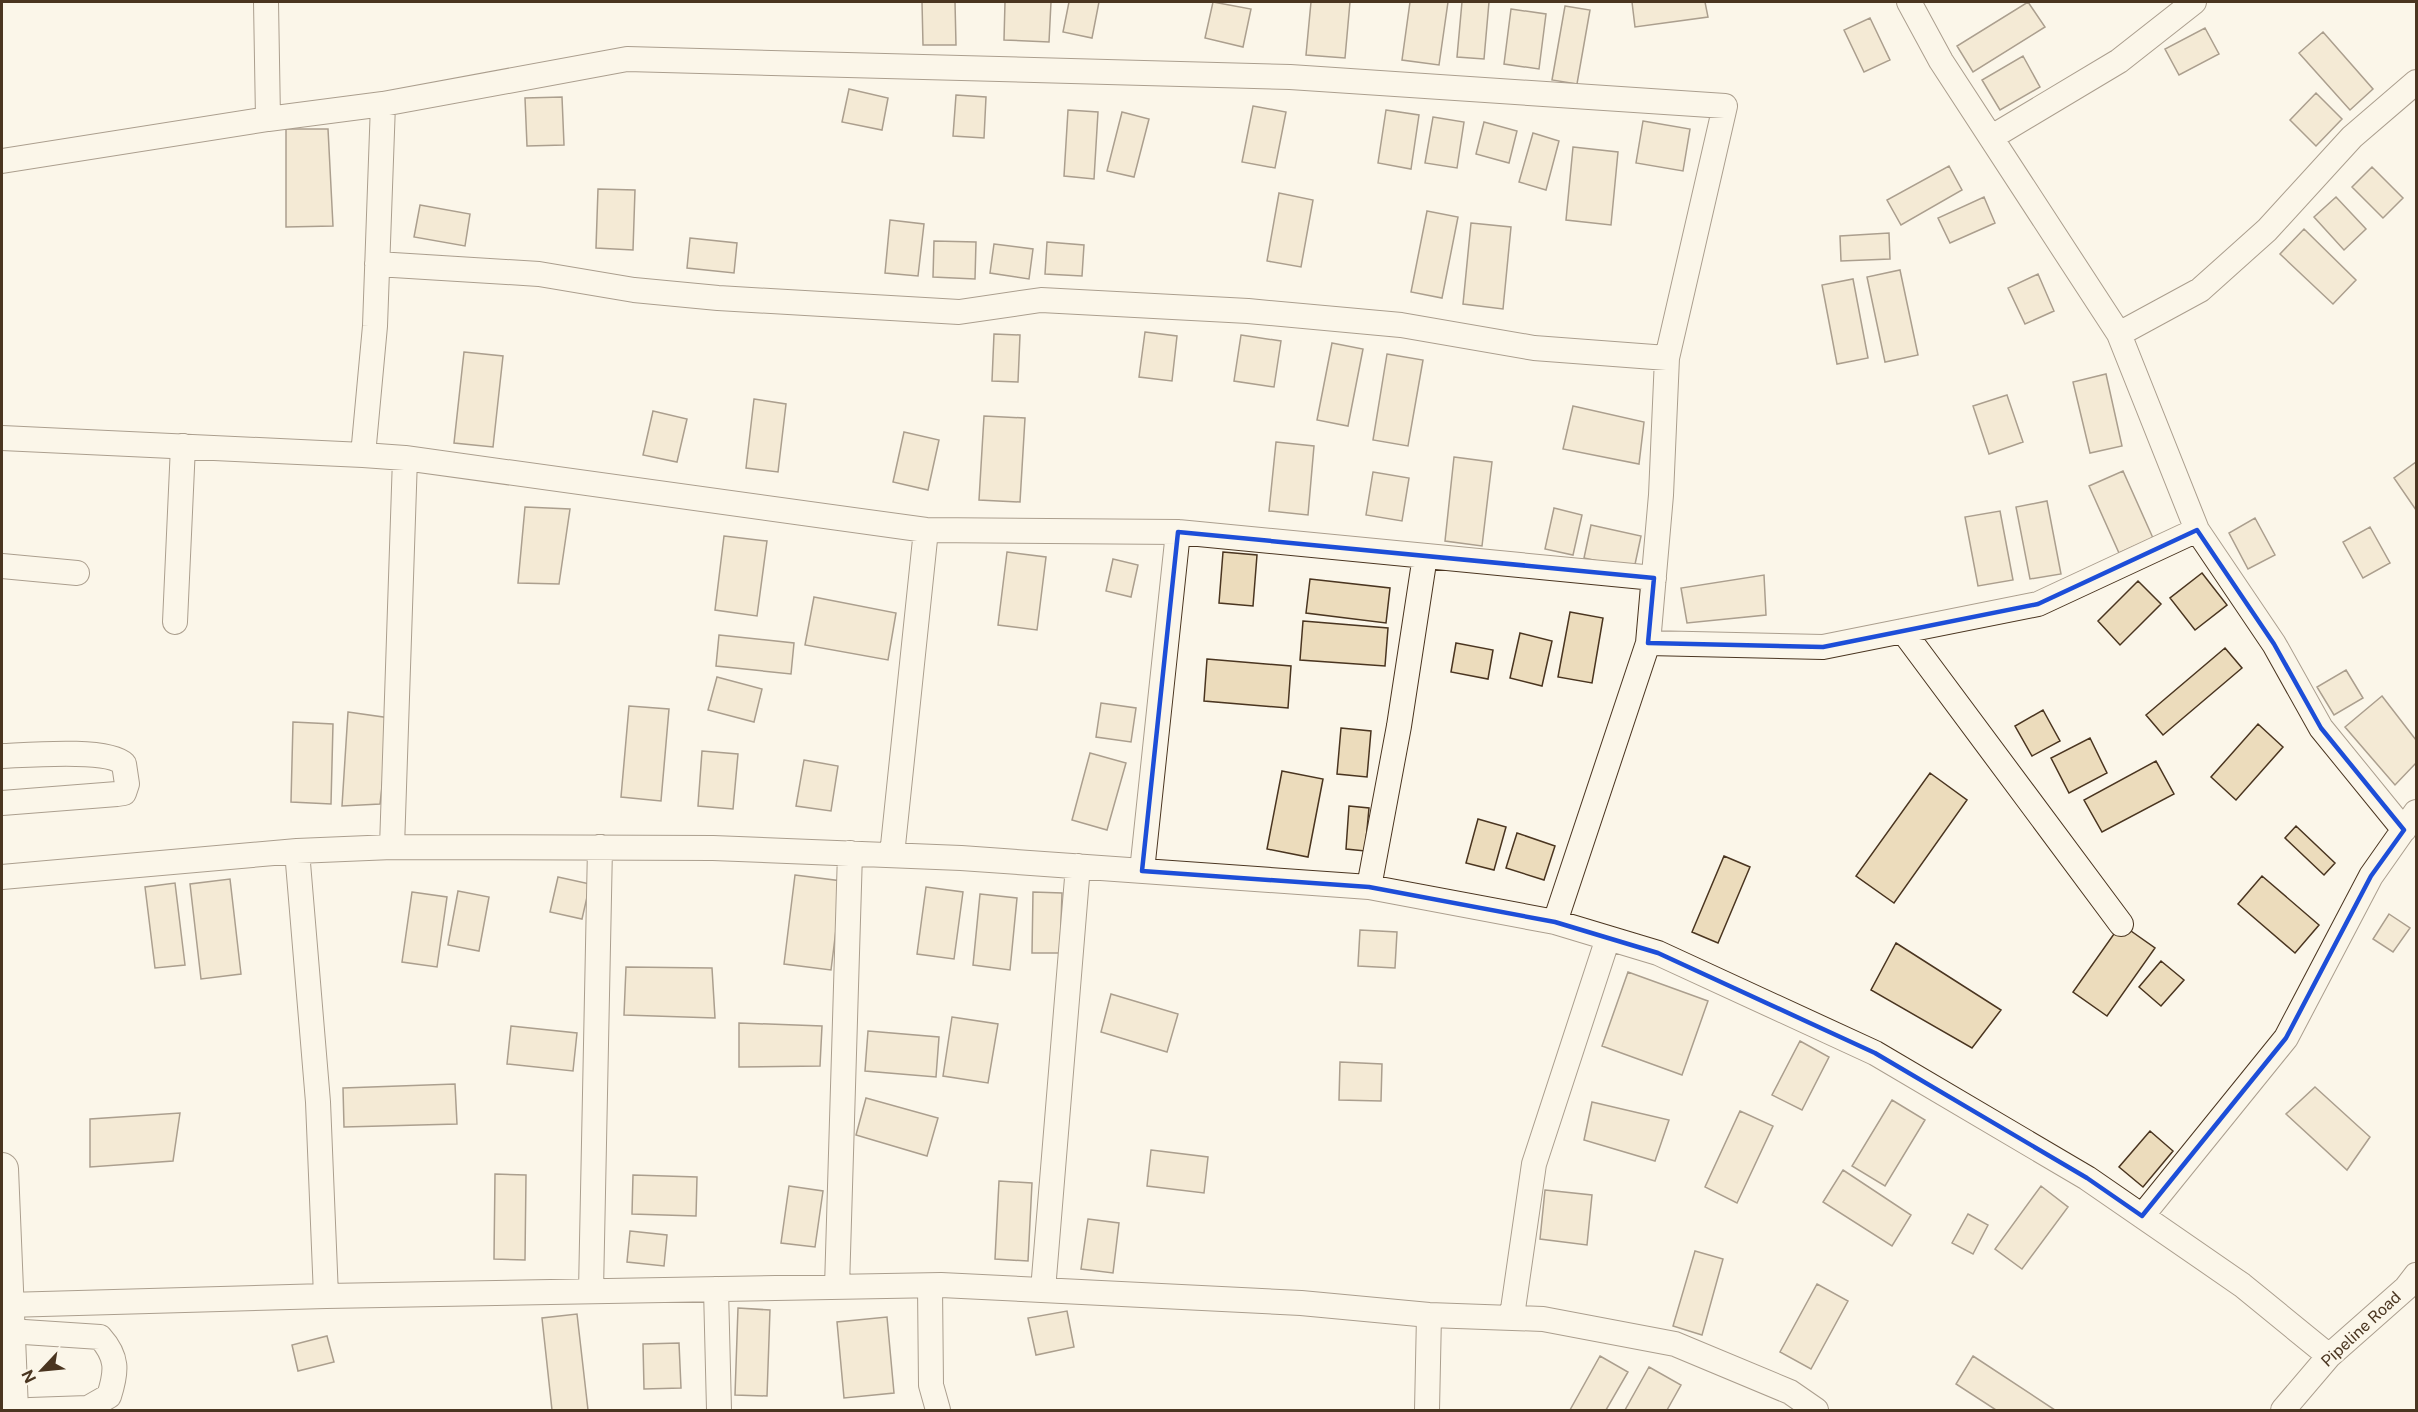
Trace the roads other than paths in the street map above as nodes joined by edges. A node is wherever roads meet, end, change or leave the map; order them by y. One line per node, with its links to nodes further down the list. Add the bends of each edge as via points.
1 (266, 2): 6 (street)
2 (1909, 2): 7 (street, via 1941,62)
3 (2194, 2): 7 (street, via 2119,61)
4 (2416, 82): 10 (street, via 2352,137 2267,230 2200,290)
5 (383, 104): 6 (street); 9 (street); 11 (street, via 627,59 1290,77 1725,106)
6 (268, 119): 8 (street)
7 (1992, 137): 10 (street)
8 (2, 161)
9 (377, 264): 11 (street, via 538,274 634,290 718,298 959,312 1041,300 1248,311 1401,325 1534,348); 14 (street)
10 (2119, 334): 17 (street)
11 (1667, 358): 22 (street)
12 (2, 438): 13 (street)
13 (183, 446): 14 (street); 23 (street)
14 (363, 455): 15 (street)
15 (405, 458): 16 (street); 29 (street)
16 (926, 530): 18 (street); 33 (street)
17 (2197, 530): 24 (street, via 2038,604); 28 (street, via 2274,644 2321,728)
18 (1178, 532): 19 (street); 35 (street)
19 (1425, 556): 22 (street); 37 (street)
20 (2, 566): 21 (street)
21 (77, 573)
22 (1654, 578): 25 (street)
23 (175, 622)
24 (1903, 631): 25 (street, via 1823,647); 39 (street)
25 (1648, 643): 38 (street)
26 (2, 756): 27 (street, via 115,757 124,764 127,784 124,793)
27 (2, 803)
28 (2410, 821): 42 (street, via 2372,876 2286,1038)
29 (392, 847): 30 (street); 31 (street)
30 (600, 847): 32 (street); 48 (street)
31 (297, 851): 36 (street); 49 (street, via 318,1102)
32 (850, 853): 33 (street); 45 (street)
33 (892, 855): 34 (street)
34 (1078, 866): 35 (street); 47 (street)
35 (1142, 871): 37 (street)
36 (2, 877)
37 (1369, 887): 38 (street)
38 (1555, 922): 40 (street)
39 (2121, 924)
40 (1608, 938): 42 (street, via 1658,953 1875,1053 2087,1178); 51 (street, via 1534,1164)
41 (2, 1169): 52 (main road)
42 (2142, 1216): 53 (street, via 2242,1285)
43 (2413, 1284): 53 (street, Pipeline Road)
44 (930, 1286): 45 (street); 47 (street); 57 (street, via 931,1385)
45 (837, 1287): 46 (street)
46 (716, 1289): 48 (street); 56 (street)
47 (1043, 1290): 50 (street, via 1301,1303)
48 (591, 1291): 49 (street)
49 (326, 1296): 52 (street)
50 (1429, 1315): 51 (street); 58 (street)
51 (1512, 1316): 59 (street, via 1675,1344 1790,1392)
52 (8, 1318): 54 (main road); 55 (street, via 99,1336 111,1350 116,1375 110,1396 88,1408)
53 (2329, 1356): 60 (street, Pipeline Road)
54 (12, 1410)
55 (30, 1410)
56 (719, 1410)
57 (938, 1410)
58 (1427, 1410)
59 (1816, 1410)
60 (2283, 1410)

